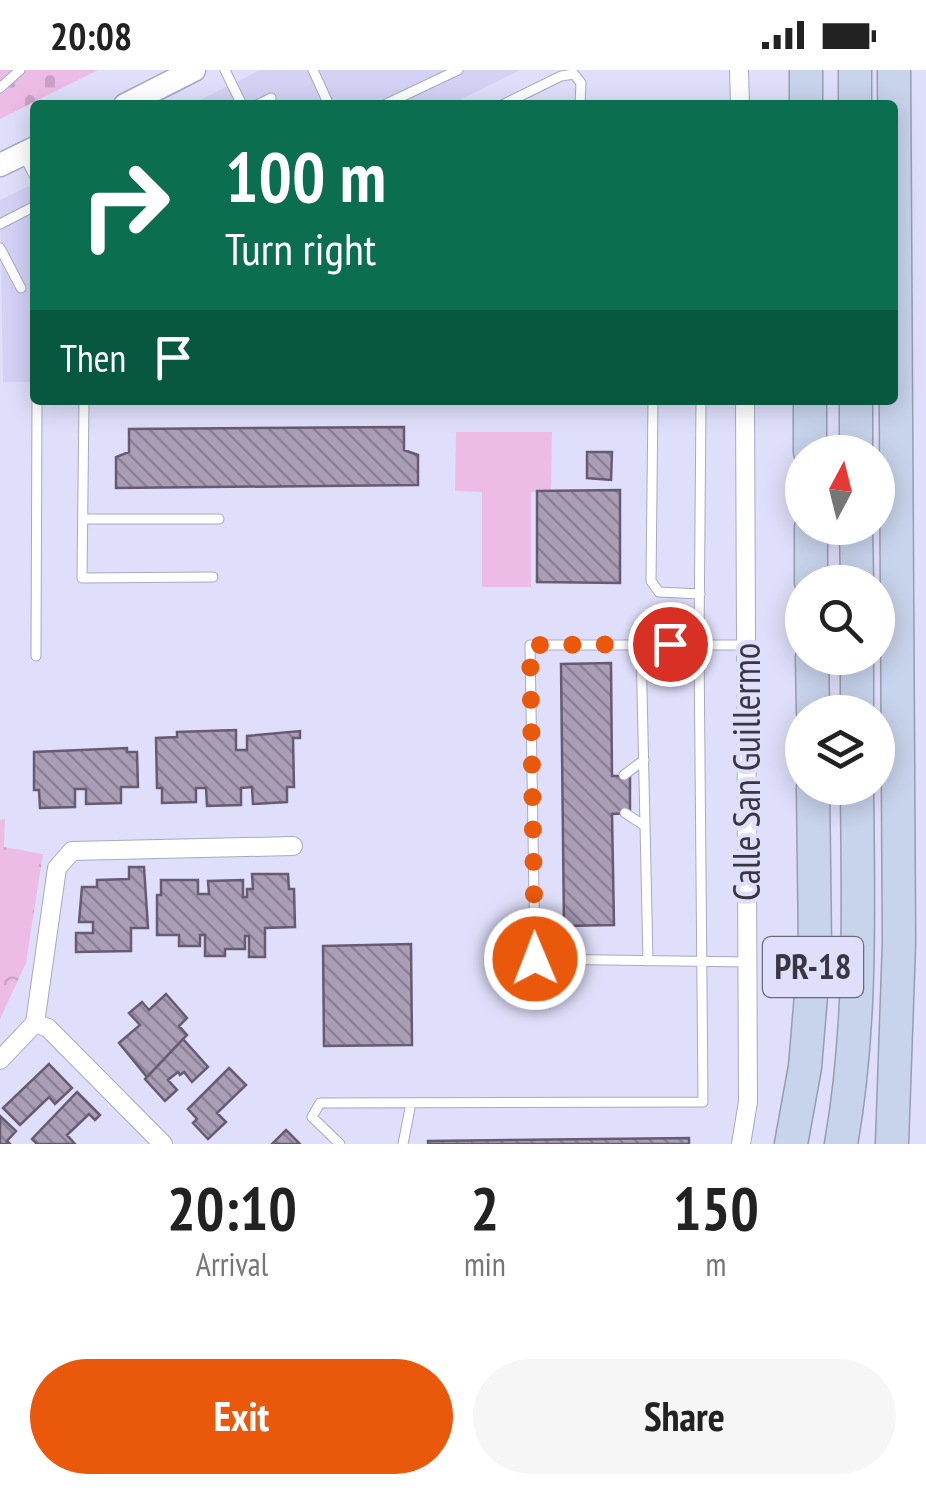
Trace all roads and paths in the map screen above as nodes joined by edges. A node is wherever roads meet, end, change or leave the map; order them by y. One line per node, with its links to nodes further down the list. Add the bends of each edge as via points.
1 (20, 70): 10 (lane)
2 (194, 70): 12 (street)
3 (225, 70): 13 (lane)
4 (313, 70): 15 (lane)
5 (458, 70): 16 (lane)
6 (739, 70): 19 (street)
7 (806, 70): 20 (highway)
8 (855, 70): 21 (highway)
9 (894, 70): 22 (highway, PR-18)
10 (0, 88)
11 (271, 98): 14 (lane)
12 (136, 100)
13 (240, 100)
14 (267, 100)
15 (327, 100)
16 (395, 100)
17 (512, 100): 18 (lane, via 574,74)
18 (580, 100)
19 (740, 100)
20 (806, 100)
21 (855, 100)
22 (894, 100)
23 (29, 151): 24 (street)
24 (0, 164)
25 (30, 209): 26 (lane)
26 (0, 224)
27 (0, 248): 28 (lane)
28 (21, 288)
29 (37, 405): 46 (lane)
30 (84, 405): 39 (lane)
31 (653, 405): 42 (lane, via 651,581 659,592)
32 (701, 405): 42 (lane)
33 (745, 405): 45 (street, Calle San Guillermo)
34 (810, 405): 37 (highway)
35 (856, 405): 38 (highway)
36 (896, 405): 59 (highway, PR-18, via 899,943)
37 (810, 435)
38 (856, 435)
39 (83, 519): 40 (lane); 41 (lane, via 82,578)
40 (219, 519)
41 (212, 577)
42 (700, 594): 44 (lane)
43 (642, 644): 44 (lane); 47 (lane); 54 (lane, via 530,645 534,920 535,959)
44 (698, 644): 45 (lane); 55 (lane)
45 (746, 646): 56 (street, Calle San Guillermo)
46 (36, 656)
47 (644, 760): 48 (lane); 52 (lane)
48 (624, 776)
49 (814, 805): 65 (highway, PR-18, via 815,947)
50 (857, 805): 66 (highway, via 858,1007)
51 (625, 813): 52 (lane)
52 (645, 826): 54 (lane)
53 (293, 846): 57 (street, via 72,851 57,868)
54 (648, 961): 55 (lane)
55 (704, 962): 56 (lane); 60 (lane, via 703,1102)
56 (748, 962): 64 (street, Calle San Guillermo, via 748,1102)
57 (35, 1023): 58 (street); 61 (street, via 48,1028)
58 (0, 1060)
59 (892, 1094): 67 (highway); 68 (highway, PR-18)
60 (411, 1103): 62 (lane, via 320,1102 312,1117); 63 (lane)
61 (163, 1144)
62 (340, 1144)
63 (403, 1144)
64 (741, 1144)
65 (791, 1144)
66 (841, 1144)
67 (883, 1144)
68 (892, 1144)

